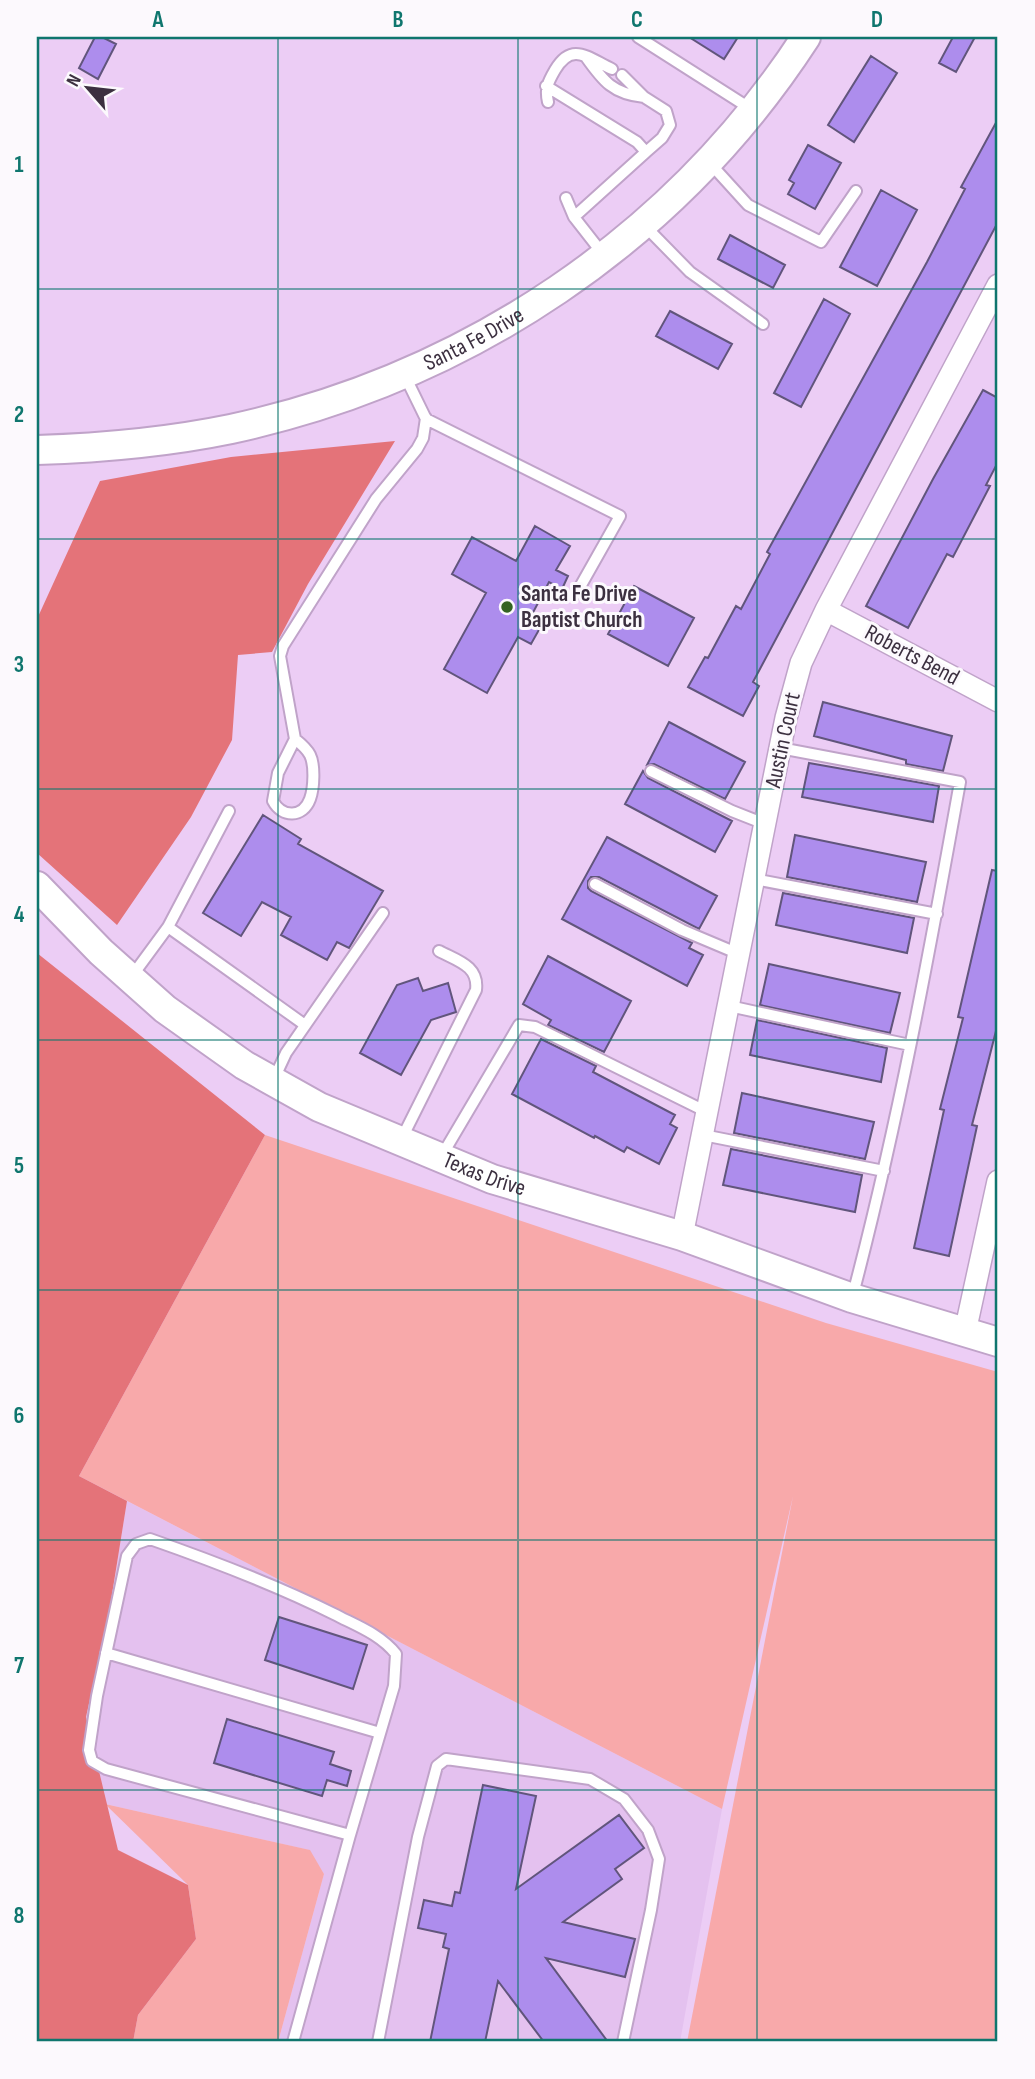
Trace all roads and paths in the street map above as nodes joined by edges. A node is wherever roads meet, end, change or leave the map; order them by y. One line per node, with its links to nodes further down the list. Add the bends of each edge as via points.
1 (638, 37): 7 (lane)
2 (806, 37): 7 (street, Santa Fe Drive)
3 (586, 57): 4 (lane, via 570,53 562,58); 5 (lane, via 617,72); 5 (lane, via 603,82 627,95)
4 (546, 86): 6 (lane); 8 (lane, via 638,142)
5 (644, 97): 8 (lane, via 666,111 670,125)
6 (548, 102)
7 (754, 110): 9 (street, Santa Fe Drive)
8 (646, 152): 12 (lane)
9 (708, 161): 10 (lane, via 748,205 821,242); 13 (street, Santa Fe Drive)
10 (856, 191)
11 (566, 198): 12 (lane)
12 (574, 217): 14 (lane)
13 (643, 224): 14 (street, Santa Fe Drive); 16 (lane, via 690,272)
14 (605, 256): 17 (street, Santa Fe Drive, via 532,307)
15 (998, 285): 21 (street, Austin Court)
16 (763, 324)
17 (404, 374): 18 (lane); 19 (street, Santa Fe Drive, via 231,429 148,442)
18 (426, 418): 20 (lane, via 620,516); 23 (lane, via 417,449 376,499 283,646 280,656)
19 (37, 450)
20 (576, 594)
21 (826, 610): 22 (street, Roberts Bend); 24 (street, Austin Court, via 801,663)
22 (998, 701)
23 (295, 739): 23 (lane, via 278,773 273,801 286,814 298,812 309,802 312,790 310,753)
24 (780, 748): 27 (street, Austin Court); 32 (lane, via 960,782)
25 (651, 771): 27 (lane)
26 (229, 811): 33 (lane)
27 (765, 824): 28 (street, Austin Court)
28 (754, 879): 32 (lane); 35 (street, Austin Court)
29 (594, 884): 35 (lane)
30 (37, 886): 36 (street, Texas Drive)
31 (383, 913): 38 (lane)
32 (937, 914): 39 (lane)
33 (168, 927): 36 (lane); 38 (lane)
34 (439, 951): 43 (lane, via 474,973 476,990)
35 (739, 954): 37 (street, Austin Court)
36 (130, 979): 40 (street, Texas Drive, via 165,1009)
37 (729, 1006): 39 (lane); 41 (street, Austin Court)
38 (305, 1025): 40 (lane)
39 (910, 1045): 45 (lane)
40 (273, 1081): 43 (street, Texas Drive, via 319,1107)
41 (707, 1112): 42 (street, Austin Court); 44 (lane, via 536,1027 519,1025)
42 (703, 1135): 45 (lane); 47 (street, Austin Court)
43 (400, 1142): 44 (street, Texas Drive)
44 (440, 1159): 47 (street, Texas Drive)
45 (884, 1171): 48 (lane)
46 (998, 1181): 49 (street)
47 (682, 1236): 48 (street, Texas Drive)
48 (852, 1298): 49 (street, Texas Drive)
49 (965, 1332): 50 (street, Texas Drive)
50 (998, 1342)
51 (106, 1653): 52 (lane); 52 (lane, via 127,1556 136,1544 150,1539 243,1572 384,1640 396,1654 394,1686); 53 (lane, via 89,1750 92,1761)
52 (380, 1733): 53 (lane)
53 (350, 1835): 54 (lane)
54 (293, 2042)
55 (378, 2042): 56 (lane, via 418,1837 436,1766 446,1759 590,1779 624,1799 648,1830 659,1859)
56 (623, 2042)

